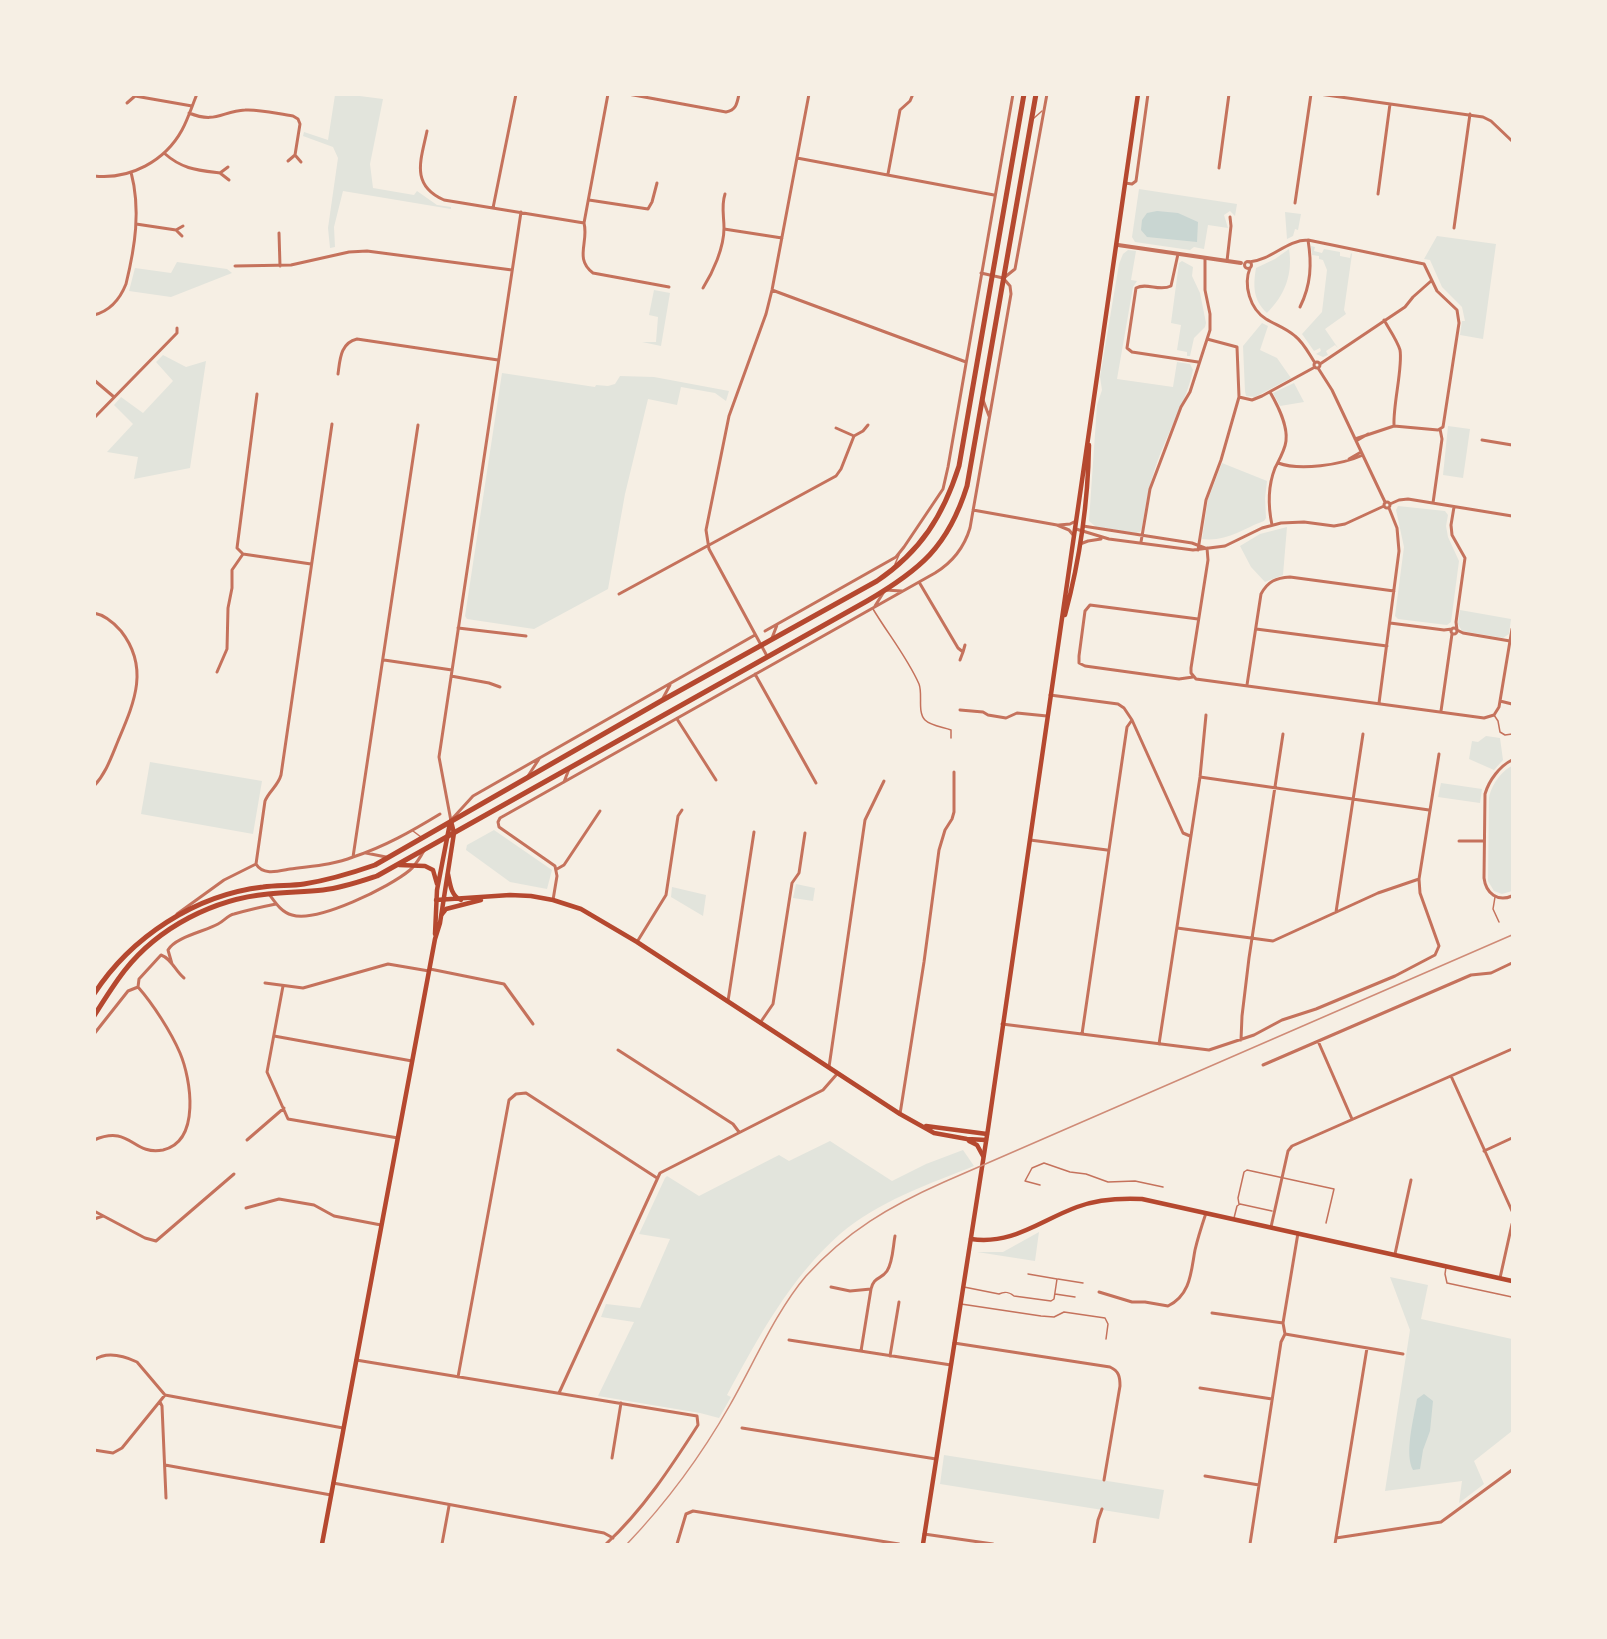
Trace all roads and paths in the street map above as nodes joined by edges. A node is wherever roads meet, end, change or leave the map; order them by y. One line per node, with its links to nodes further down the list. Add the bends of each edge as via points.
1 (197, 94): 20 (street)
2 (516, 94): 46 (street)
3 (608, 94): 44 (street)
4 (628, 94): 5 (street, via 726,112 736,107)
5 (739, 94)
6 (809, 94): 29 (street)
7 (913, 94): 36 (street, via 900,111)
8 (1013, 94): 43 (street)
9 (1024, 94): 68 (highway)
10 (1036, 94): 24 (highway)
11 (1047, 94): 21 (street)
12 (1138, 94): 40 (main road)
13 (1148, 94): 40 (street, via 1137,177 1134,183)
14 (1229, 94): 33 (street)
15 (1311, 94): 45 (street)
16 (1319, 94): 19 (street)
17 (135, 95): 18 (street); 20 (street)
18 (127, 102)
19 (1390, 104): 23 (street); 42 (street)
20 (192, 106): 22 (street)
21 (1042, 111): 24 (lane); 69 (street, via 1016,269)
22 (189, 113): 27 (street); 28 (street, via 219,117 247,110 293,116 300,124)
23 (1470, 114): 26 (street, via 1491,121); 52 (street)
24 (1030, 121): 69 (highway)
25 (427, 131): 46 (street, via 420,171 427,189 444,200)
26 (1512, 141)
27 (164, 153): 34 (street); 35 (street, via 183,167)
28 (295, 155): 30 (street); 31 (street)
29 (797, 158): 36 (street); 57 (street)
30 (288, 161)
31 (301, 162)
32 (228, 167): 35 (street)
33 (1219, 168)
34 (131, 172): 37 (street); 50 (street, via 137,200)
35 (220, 173): 38 (street)
36 (888, 174): 43 (street)
37 (94, 176)
38 (229, 180)
39 (657, 183): 44 (street, via 648,209)
40 (1125, 183): 59 (main road)
41 (724, 194): 53 (street)
42 (1378, 194)
43 (994, 195): 67 (street)
44 (589, 200): 49 (street)
45 (1295, 203)
46 (493, 208): 47 (street)
47 (521, 212): 49 (street); 66 (street)
48 (1230, 217): 62 (street)
49 (584, 223): 71 (street, via 582,257 590,271)
50 (136, 224): 54 (street); 75 (street, via 122,294 108,309)
51 (183, 226): 54 (street)
52 (1454, 228)
53 (724, 229): 57 (street); 72 (street, via 722,244)
54 (176, 230): 56 (street)
55 (279, 233): 64 (street)
56 (182, 236)
57 (782, 238): 73 (street)
58 (1308, 240): 65 (street, via 1292,242); 70 (street, via 1424,264); 74 (street, via 1310,277)
59 (1118, 245): 60 (street); 92 (main road)
60 (1176, 254): 61 (street); 81 (street, via 1169,287 1136,288 1127,348)
61 (1207, 258): 62 (street); 78 (street, via 1205,290 1211,319)
62 (1227, 261): 65 (street)
63 (235, 266): 64 (street)
64 (280, 266): 66 (street, via 367,251)
65 (1247, 266): 82 (street, via 1248,290 1258,312 1298,338)
66 (512, 270): 79 (street)
67 (981, 273): 68 (street); 80 (street)
68 (992, 276): 69 (street); 125 (highway, via 952,488 920,544)
69 (1003, 278): 89 (highway); 90 (street, via 1011,294)
70 (1432, 282): 76 (street); 98 (street, via 1460,318 1444,425)
71 (669, 287)
72 (703, 288)
73 (772, 290): 80 (street); 118 (street, via 729,416 706,530)
74 (1300, 307)
75 (94, 315)
76 (1383, 322): 82 (street); 96 (street, via 1400,352)
77 (177, 328): 87 (street, via 177,333)
78 (1207, 339): 81 (street); 88 (street, via 1237,347)
79 (498, 360): 83 (street, via 357,339 346,344); 136 (street)
80 (966, 362): 122 (street, via 943,489)
81 (1198, 362): 114 (street, via 1190,392 1150,489)
82 (1317, 366): 85 (street); 100 (street)
83 (338, 374)
84 (94, 380): 87 (street)
85 (1270, 392): 88 (street, via 1252,400); 104 (street, via 1286,433)
86 (257, 394): 123 (street, via 237,541)
87 (114, 397): 91 (street)
88 (1239, 397): 120 (street, via 1206,500)
89 (983, 398): 90 (street); 127 (highway, via 970,474 949,530 921,565)
90 (990, 417): 108 (street)
91 (94, 418)
92 (1090, 423): 111 (main road); 113 (main road)
93 (332, 424): 124 (street)
94 (418, 425): 151 (street)
95 (868, 425): 99 (street)
96 (1395, 426): 98 (street); 100 (street)
97 (836, 428): 99 (street)
98 (1440, 429): 105 (street)
99 (854, 436): 118 (street, via 836,476)
100 (1355, 440): 103 (street)
101 (1482, 440): 102 (street)
102 (1512, 445)
103 (1362, 453): 104 (street, via 1337,464); 106 (street)
104 (1278, 463): 112 (street, via 1269,490)
105 (1433, 503): 106 (street, via 1403,499); 107 (street)
106 (1387, 505): 112 (street, via 1340,525); 129 (street, via 1399,539)
107 (1454, 507): 109 (street); 140 (street, via 1452,535 1466,558)
108 (973, 510): 110 (street); 126 (street, via 967,538 954,559)
109 (1512, 516)
110 (1057, 525): 111 (street); 115 (street)
111 (1076, 525): 113 (main road); 115 (main road)
112 (1272, 525): 121 (street, via 1232,544)
113 (1083, 528): 114 (street); 116 (street); 119 (main road)
114 (1142, 535): 117 (street); 120 (street)
115 (1075, 538): 147 (main road)
116 (1109, 539): 117 (street); 119 (street)
117 (1141, 542): 120 (street, via 1188,550)
118 (708, 544): 130 (street); 141 (street)
119 (1080, 544): 147 (main road)
120 (1198, 547): 121 (street)
121 (1207, 548): 133 (street)
122 (900, 552): 125 (lane); 134 (street)
123 (243, 554): 124 (street); 154 (street, via 232,570 227,649)
124 (312, 564): 213 (street, via 281,775 265,801)
125 (892, 571): 143 (highway)
126 (919, 582): 128 (street); 149 (street)
127 (885, 590): 128 (street); 131 (street); 150 (highway)
128 (903, 591): 131 (street)
129 (1394, 591): 135 (street); 137 (street, via 1278,578 1269,582 1261,594)
130 (619, 594)
131 (873, 608): 155 (street); 174 (lane, via 920,686 925,721)
132 (94, 613): 190 (street, via 114,623 131,644 137,687 108,768)
133 (1198, 620): 157 (street); 157 (street, via 1090,605 1085,611 1079,656 1079,663 1085,666 1179,679)
134 (778, 623): 139 (street); 143 (street)
135 (1390, 623): 140 (street); 148 (street)
136 (458, 628): 142 (street); 153 (street)
137 (1256, 629): 148 (street); 159 (street)
138 (1512, 629): 144 (street)
139 (765, 631)
140 (1454, 632): 144 (street); 167 (street)
141 (755, 635): 145 (street); 158 (street)
142 (526, 636)
143 (772, 639): 145 (highway)
144 (1510, 641): 163 (street)
145 (760, 645): 150 (street); 162 (highway)
146 (965, 645): 149 (street)
147 (1057, 646): 161 (main road)
148 (1387, 646): 164 (street)
149 (963, 652): 152 (street)
150 (766, 656): 182 (highway)
151 (384, 660): 153 (street); 211 (street)
152 (960, 660)
153 (452, 670): 156 (street)
154 (217, 672)
155 (755, 674): 171 (street); 189 (street)
156 (451, 676): 160 (street); 197 (street, via 439,757)
157 (1193, 677): 159 (street)
158 (671, 684): 162 (street); 180 (street)
159 (1247, 686): 164 (street)
160 (500, 687)
161 (1050, 696): 170 (main road); 172 (street, via 1118,704)
162 (661, 701): 184 (highway)
163 (1500, 701): 165 (street); 169 (street)
164 (1379, 703): 167 (street)
165 (1512, 704)
166 (960, 710): 170 (street, via 1006,718 1017,713)
167 (1441, 711): 169 (street, via 1484,718)
168 (1206, 715): 185 (street)
169 (1494, 715): 177 (lane, via 1500,732)
170 (1047, 716): 205 (main road)
171 (677, 718): 186 (street); 188 (street)
172 (1132, 720): 202 (street, via 1182,833); 209 (street, via 1127,727)
173 (954, 727): 174 (lane)
174 (951, 730): 178 (lane)
175 (1283, 734): 191 (street)
176 (1363, 734): 192 (street)
177 (1512, 734)
178 (951, 738)
179 (1439, 754): 194 (street)
180 (540, 758): 184 (street); 197 (street, via 473,796)
181 (1512, 760): 207 (street, via 1503,765 1486,789)
182 (570, 767): 188 (street); 200 (highway)
183 (954, 772): 264 (street, via 954,812 939,850)
184 (527, 777): 197 (highway)
185 (1200, 777): 191 (street); 202 (street)
186 (716, 780)
187 (884, 781): 260 (street, via 865,820)
188 (564, 782): 216 (street, via 498,822 499,827)
189 (816, 783)
190 (94, 786)
191 (1275, 788): 192 (street); 235 (street)
192 (1354, 800): 194 (street); 229 (street)
193 (682, 810): 236 (street, via 666,895)
194 (1429, 810): 218 (street)
195 (600, 811): 216 (street, via 564,865)
196 (440, 814): 198 (street)
197 (451, 821): 200 (main road); 203 (highway); 204 (main road)
198 (412, 831): 203 (lane); 210 (street)
199 (754, 832): 245 (street)
200 (454, 833): 204 (highway); 217 (main road)
201 (805, 833): 247 (street, via 799,873 792,883 773,1004)
202 (1190, 836): 233 (street)
203 (421, 837): 212 (highway)
204 (446, 838): 208 (highway); 219 (main road)
205 (1029, 840): 209 (street); 249 (main road)
206 (1459, 841): 207 (street)
207 (1484, 841): 222 (street, via 1484,883)
208 (425, 850): 214 (highway); 215 (street)
209 (1108, 850): 251 (street)
210 (364, 853): 211 (street); 212 (street)
211 (353, 857): 213 (street, via 272,872 264,872)
212 (389, 857): 231 (highway, via 339,876 226,896)
213 (256, 864): 231 (street, via 224,880)
214 (399, 865): 215 (main road); 220 (highway, via 377,876 326,890)
215 (415, 865): 219 (main road, via 433,870); 228 (street, via 348,905 327,912 294,916)
216 (557, 869): 226 (street)
217 (448, 874): 225 (main road, via 453,892); 227 (main road)
218 (1419, 879): 229 (street); 253 (street, via 1420,893 1439,946 1435,955 1395,976)
219 (437, 890): 224 (main road)
220 (269, 894): 228 (street); 246 (highway, via 218,905 162,935 126,969)
221 (495, 896): 225 (main road); 226 (main road); 230 (main road, via 446,909)
222 (1495, 896): 223 (street); 232 (lane, via 1493,909)
223 (1512, 896)
224 (436, 900): 227 (main road); 234 (main road)
225 (461, 900): 227 (main road)
226 (553, 900): 236 (main road, via 581,909)
227 (443, 901): 230 (main road)
228 (276, 904): 238 (street, via 228,917 170,946)
229 (1336, 912): 235 (street, via 1273,940)
230 (441, 914): 234 (main road)
231 (168, 921): 244 (highway, via 135,947)
232 (1499, 922)
233 (1177, 928): 235 (street); 255 (street)
234 (435, 939): 239 (main road)
235 (1253, 939): 253 (street)
236 (637, 942): 245 (main road)
237 (1512, 963): 254 (street, via 1491,973 1471,975)
238 (172, 964): 240 (street); 243 (street, via 159,956 139,979)
239 (429, 970): 242 (street, via 388,964 303,988); 248 (street, via 504,984); 258 (main road)
240 (184, 978)
241 (265, 983): 242 (street)
242 (283, 986): 252 (street)
243 (138, 987): 250 (street, via 128,991); 272 (street, via 170,1033 184,1064 189,1097 185,1132 180,1141 162,1150 146,1149 118,1135)
244 (94, 994)
245 (728, 1001): 247 (main road)
246 (94, 1016)
247 (760, 1023): 260 (main road)
248 (533, 1024)
249 (1002, 1024): 251 (street); 268 (main road)
250 (94, 1034)
251 (1082, 1034): 255 (street)
252 (274, 1036): 258 (street); 263 (street, via 267,1072)
253 (1241, 1040): 255 (street, via 1209,1050)
254 (1318, 1041): 259 (street); 265 (street)
255 (1159, 1044)
256 (1512, 1049): 262 (street)
257 (618, 1050): 267 (street, via 733,1124)
258 (412, 1061): 269 (main road)
259 (1263, 1065)
260 (829, 1069): 261 (main road)
261 (837, 1074): 264 (main road); 267 (street, via 823,1090)
262 (1451, 1076): 265 (street); 274 (street)
263 (284, 1108): 269 (street, via 288,1119); 273 (street)
264 (900, 1114): 266 (main road)
265 (1352, 1119): 278 (street, via 1292,1146)
266 (923, 1126): 268 (main road); 271 (main road, via 934,1133)
267 (739, 1132): 277 (street, via 665,1170)
268 (986, 1137): 271 (main road); 275 (main road)
269 (398, 1138): 293 (main road)
270 (1512, 1138): 274 (street)
271 (967, 1139): 275 (main road, via 977,1145)
272 (94, 1140)
273 (248, 1140)
274 (1484, 1150): 286 (street)
275 (983, 1157): 297 (main road)
276 (234, 1174): 288 (street, via 156,1241)
277 (657, 1178): 327 (street, via 526,1093 509,1100); 329 (street)
278 (1282, 1178): 282 (lane, via 1247,1170); 285 (street); 291 (lane, via 1334,1190)
279 (1411, 1180): 298 (street)
280 (1040, 1185): 281 (lane, via 1024,1181 1032,1168 1044,1163 1108,1182 1135,1180)
281 (1163, 1187)
282 (1239, 1204): 285 (lane); 289 (lane)
283 (246, 1208): 293 (street, via 279,1199)
284 (94, 1211): 288 (street)
285 (1275, 1211): 294 (street)
286 (1512, 1211)
287 (1206, 1212): 289 (main road); 297 (main road, via 1149,1200 1107,1200 1078,1206 1005,1239); 308 (street, via 1192,1275 1185,1290 1171,1304 1132,1302)
288 (103, 1216): 290 (street)
289 (1234, 1219): 294 (main road)
290 (94, 1220)
291 (1326, 1223)
292 (1512, 1224): 302 (street)
293 (381, 1225): 325 (main road)
294 (1271, 1227): 295 (main road)
295 (1298, 1233): 298 (main road); 315 (street)
296 (894, 1236): 307 (street, via 889,1268 873,1281)
297 (971, 1239): 306 (main road)
298 (1395, 1254): 299 (main road)
299 (1446, 1266): 302 (main road); 311 (lane, via 1447,1283)
300 (1028, 1274): 301 (lane)
301 (1057, 1279): 304 (lane); 309 (lane)
302 (1500, 1279): 303 (main road)
303 (1512, 1281)
304 (1083, 1283)
305 (831, 1287): 307 (street, via 850,1291)
306 (963, 1287): 309 (lane, via 1051,1301); 313 (main road)
307 (871, 1289): 321 (street)
308 (1099, 1292)
309 (1055, 1294): 310 (lane)
310 (1075, 1297)
311 (1512, 1297)
312 (899, 1302): 323 (street)
313 (960, 1304): 317 (lane, via 1041,1316 1054,1317 1064,1312 1105,1318); 319 (main road)
314 (1212, 1313): 315 (street)
315 (1283, 1323): 316 (street)
316 (1285, 1334): 320 (street); 331 (street)
317 (1106, 1339)
318 (789, 1340): 321 (street)
319 (954, 1343): 326 (main road); 342 (street, via 1110,1367 1118,1373 1120,1386)
320 (1367, 1348): 322 (street); 351 (street)
321 (861, 1351): 323 (street)
322 (1403, 1354)
323 (890, 1356): 326 (street)
324 (94, 1360): 330 (street, via 109,1355 131,1359)
325 (356, 1360): 327 (street); 334 (main road)
326 (951, 1365): 338 (main road)
327 (458, 1377): 329 (street)
328 (1200, 1388): 331 (street)
329 (559, 1393): 333 (street)
330 (165, 1395): 332 (street); 334 (street)
331 (1272, 1399): 344 (street)
332 (160, 1402): 336 (street, via 118,1451); 339 (street)
333 (621, 1403): 337 (street); 350 (street, via 694,1414 699,1419 671,1468)
334 (343, 1428): 343 (main road)
335 (742, 1428): 338 (street)
336 (94, 1450)
337 (612, 1458)
338 (936, 1459): 349 (main road)
339 (165, 1465): 345 (street); 346 (street)
340 (1512, 1470): 351 (street, via 1441,1522)
341 (1205, 1476): 344 (street)
342 (1104, 1480)
343 (333, 1482): 345 (main road); 347 (street)
344 (1259, 1485): 360 (street)
345 (331, 1495): 352 (main road)
346 (166, 1498)
347 (449, 1506): 350 (street, via 604,1533); 353 (street)
348 (1102, 1509): 359 (street)
349 (924, 1534): 357 (main road); 358 (street)
350 (613, 1538): 354 (street)
351 (1336, 1538): 361 (street)
352 (322, 1545)
353 (442, 1545)
354 (606, 1545)
355 (677, 1545): 356 (street, via 683,1519 693,1511)
356 (899, 1545)
357 (923, 1545)
358 (993, 1545)
359 (1094, 1545)
360 (1250, 1545)
361 (1335, 1545)

